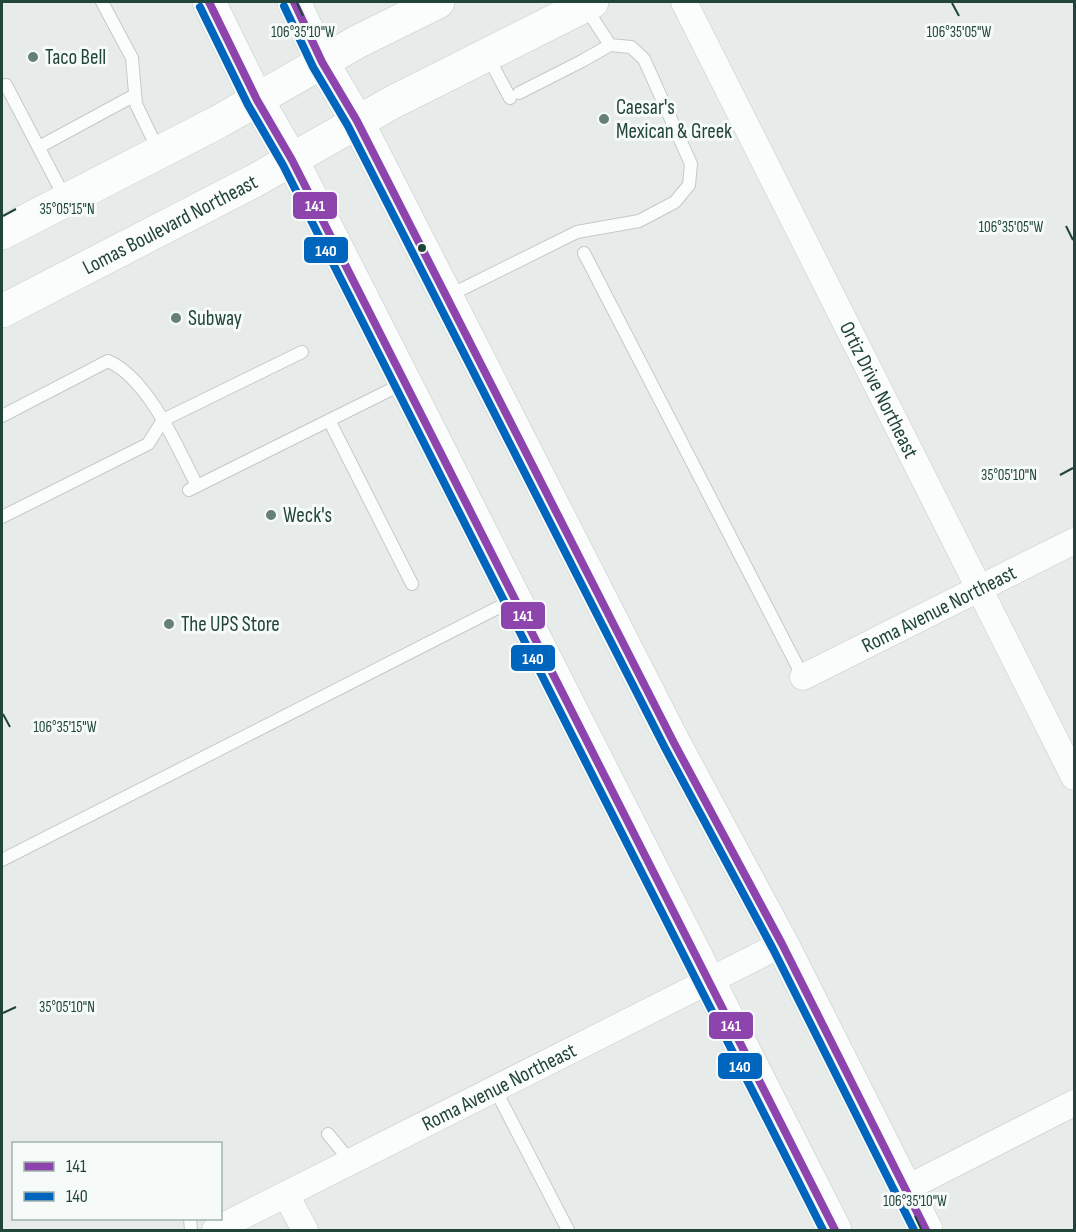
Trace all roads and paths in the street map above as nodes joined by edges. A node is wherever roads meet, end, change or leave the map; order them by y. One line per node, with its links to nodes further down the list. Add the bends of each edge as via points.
1 (102, 2): 11 (lane, via 132,58)
2 (208, 2): 12 (main road)
3 (294, 2): 9 (main road)
4 (438, 2): 9 (main road)
5 (684, 2): 30 (street, Ortiz Drive Northeast)
6 (589, 3): 7 (lane); 8 (main road, Lomas Boulevard Northeast)
7 (610, 45): 8 (lane, via 514,96); 20 (lane, via 631,46 644,59 691,164 689,185 675,202 639,221 577,232)
8 (487, 54): 13 (main road, Lomas Boulevard Northeast)
9 (322, 62): 12 (main road); 13 (main road)
10 (6, 85): 14 (lane)
11 (135, 96): 14 (lane); 15 (lane)
12 (257, 100): 15 (main road); 16 (main road)
13 (357, 121): 16 (main road, Lomas Boulevard Northeast); 20 (main road)
14 (39, 147): 17 (lane)
15 (159, 152): 17 (main road)
16 (292, 159): 21 (main road, Lomas Boulevard Northeast); 23 (main road)
17 (66, 200): 18 (main road)
18 (2, 233)
19 (584, 253): 32 (lane)
20 (445, 298): 35 (main road)
21 (2, 311)
22 (302, 352): 25 (lane)
23 (404, 383): 26 (lane); 31 (main road)
24 (2, 416): 25 (lane, via 108,361 119,365 136,382)
25 (163, 420): 26 (lane, via 193,488); 27 (lane, via 148,444)
26 (329, 420): 29 (lane)
27 (2, 517)
28 (1074, 541): 30 (street, Roma Avenue Northeast)
29 (412, 584)
30 (980, 588): 32 (street, Roma Avenue Northeast); 33 (street, Ortiz Drive Northeast)
31 (514, 599): 34 (lane); 36 (main road)
32 (803, 678)
33 (1074, 777)
34 (2, 860)
35 (782, 944): 36 (street, Roma Avenue Northeast); 41 (main road)
36 (708, 982): 37 (street, Roma Avenue Northeast); 46 (main road)
37 (495, 1089): 40 (street, Roma Avenue Northeast); 45 (lane)
38 (1074, 1103): 41 (street)
39 (328, 1134): 40 (lane)
40 (351, 1162): 42 (street, Roma Avenue Northeast)
41 (905, 1188): 47 (main road)
42 (286, 1195): 43 (street, Roma Avenue Northeast); 44 (street)
43 (215, 1230)
44 (305, 1230)
45 (567, 1230)
46 (834, 1230)
47 (926, 1230)

